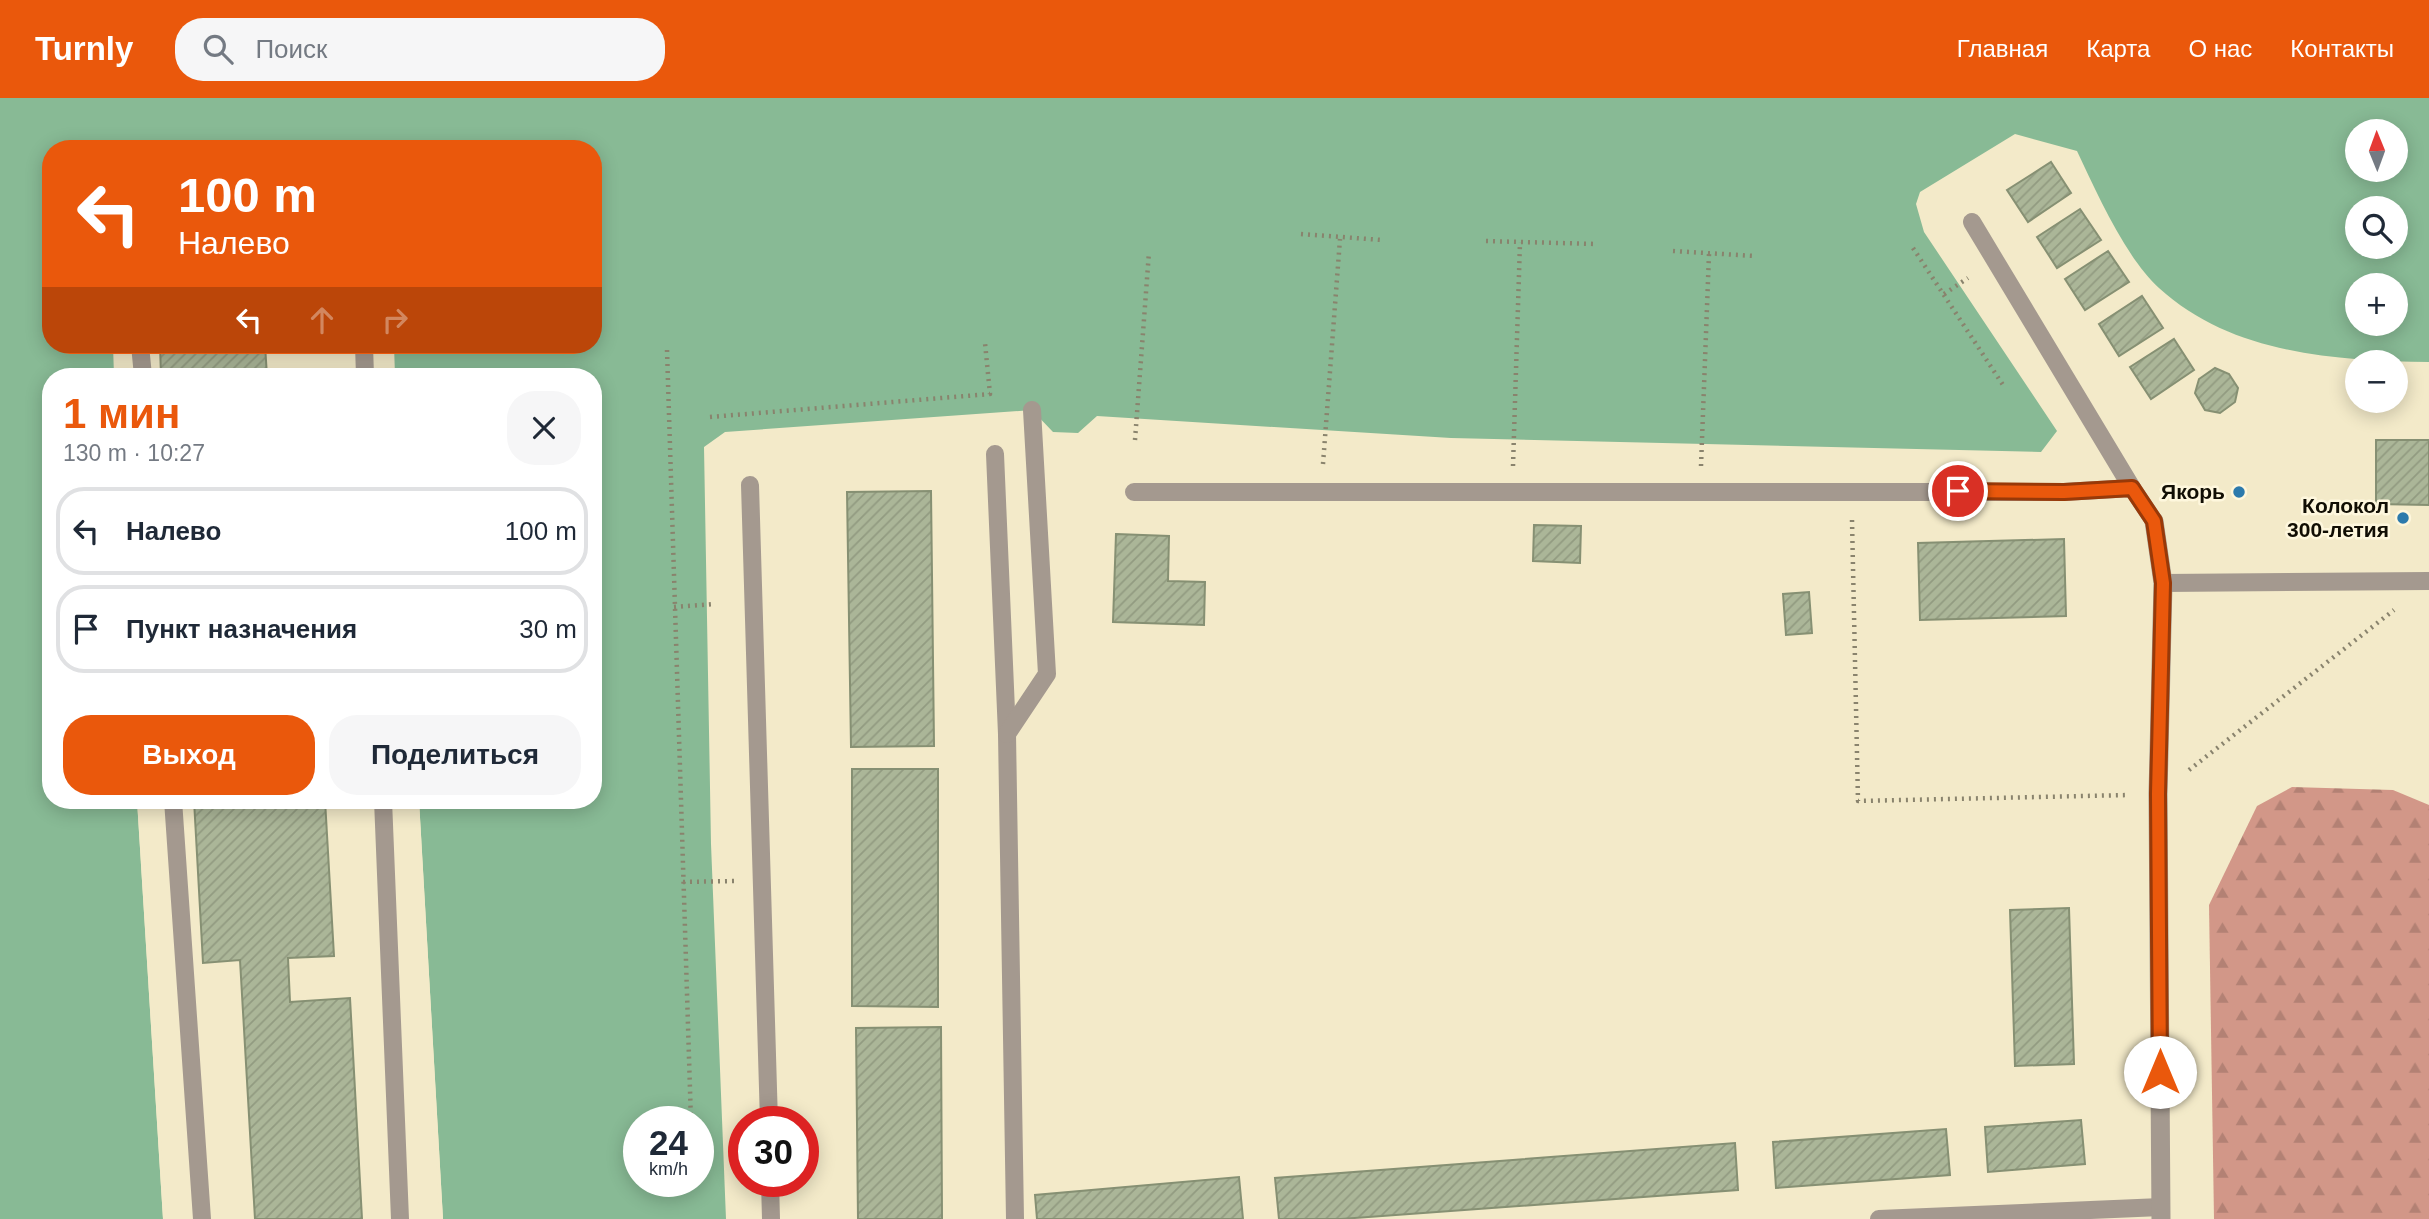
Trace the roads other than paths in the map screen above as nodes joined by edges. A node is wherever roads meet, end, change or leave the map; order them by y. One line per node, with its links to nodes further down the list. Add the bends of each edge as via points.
1 (1972, 222): 5 (lane)
2 (1032, 410): 10 (lane, via 1047,674)
3 (995, 454): 10 (lane)
4 (750, 485): 13 (lane)
5 (2132, 488): 6 (lane, via 2064,492); 7 (lane)
6 (1135, 492)
7 (2154, 521): 9 (street)
8 (2429, 581): 9 (lane)
9 (2163, 583): 15 (street, via 2158,794)
10 (1007, 734): 19 (lane)
11 (174, 809): 16 (lane)
12 (383, 809): 17 (lane)
13 (769, 1106)
14 (770, 1197): 18 (lane)
15 (2161, 1213): 20 (lane)
16 (202, 1219)
17 (400, 1219)
18 (771, 1219)
19 (1015, 1219)
20 (1879, 1219)

